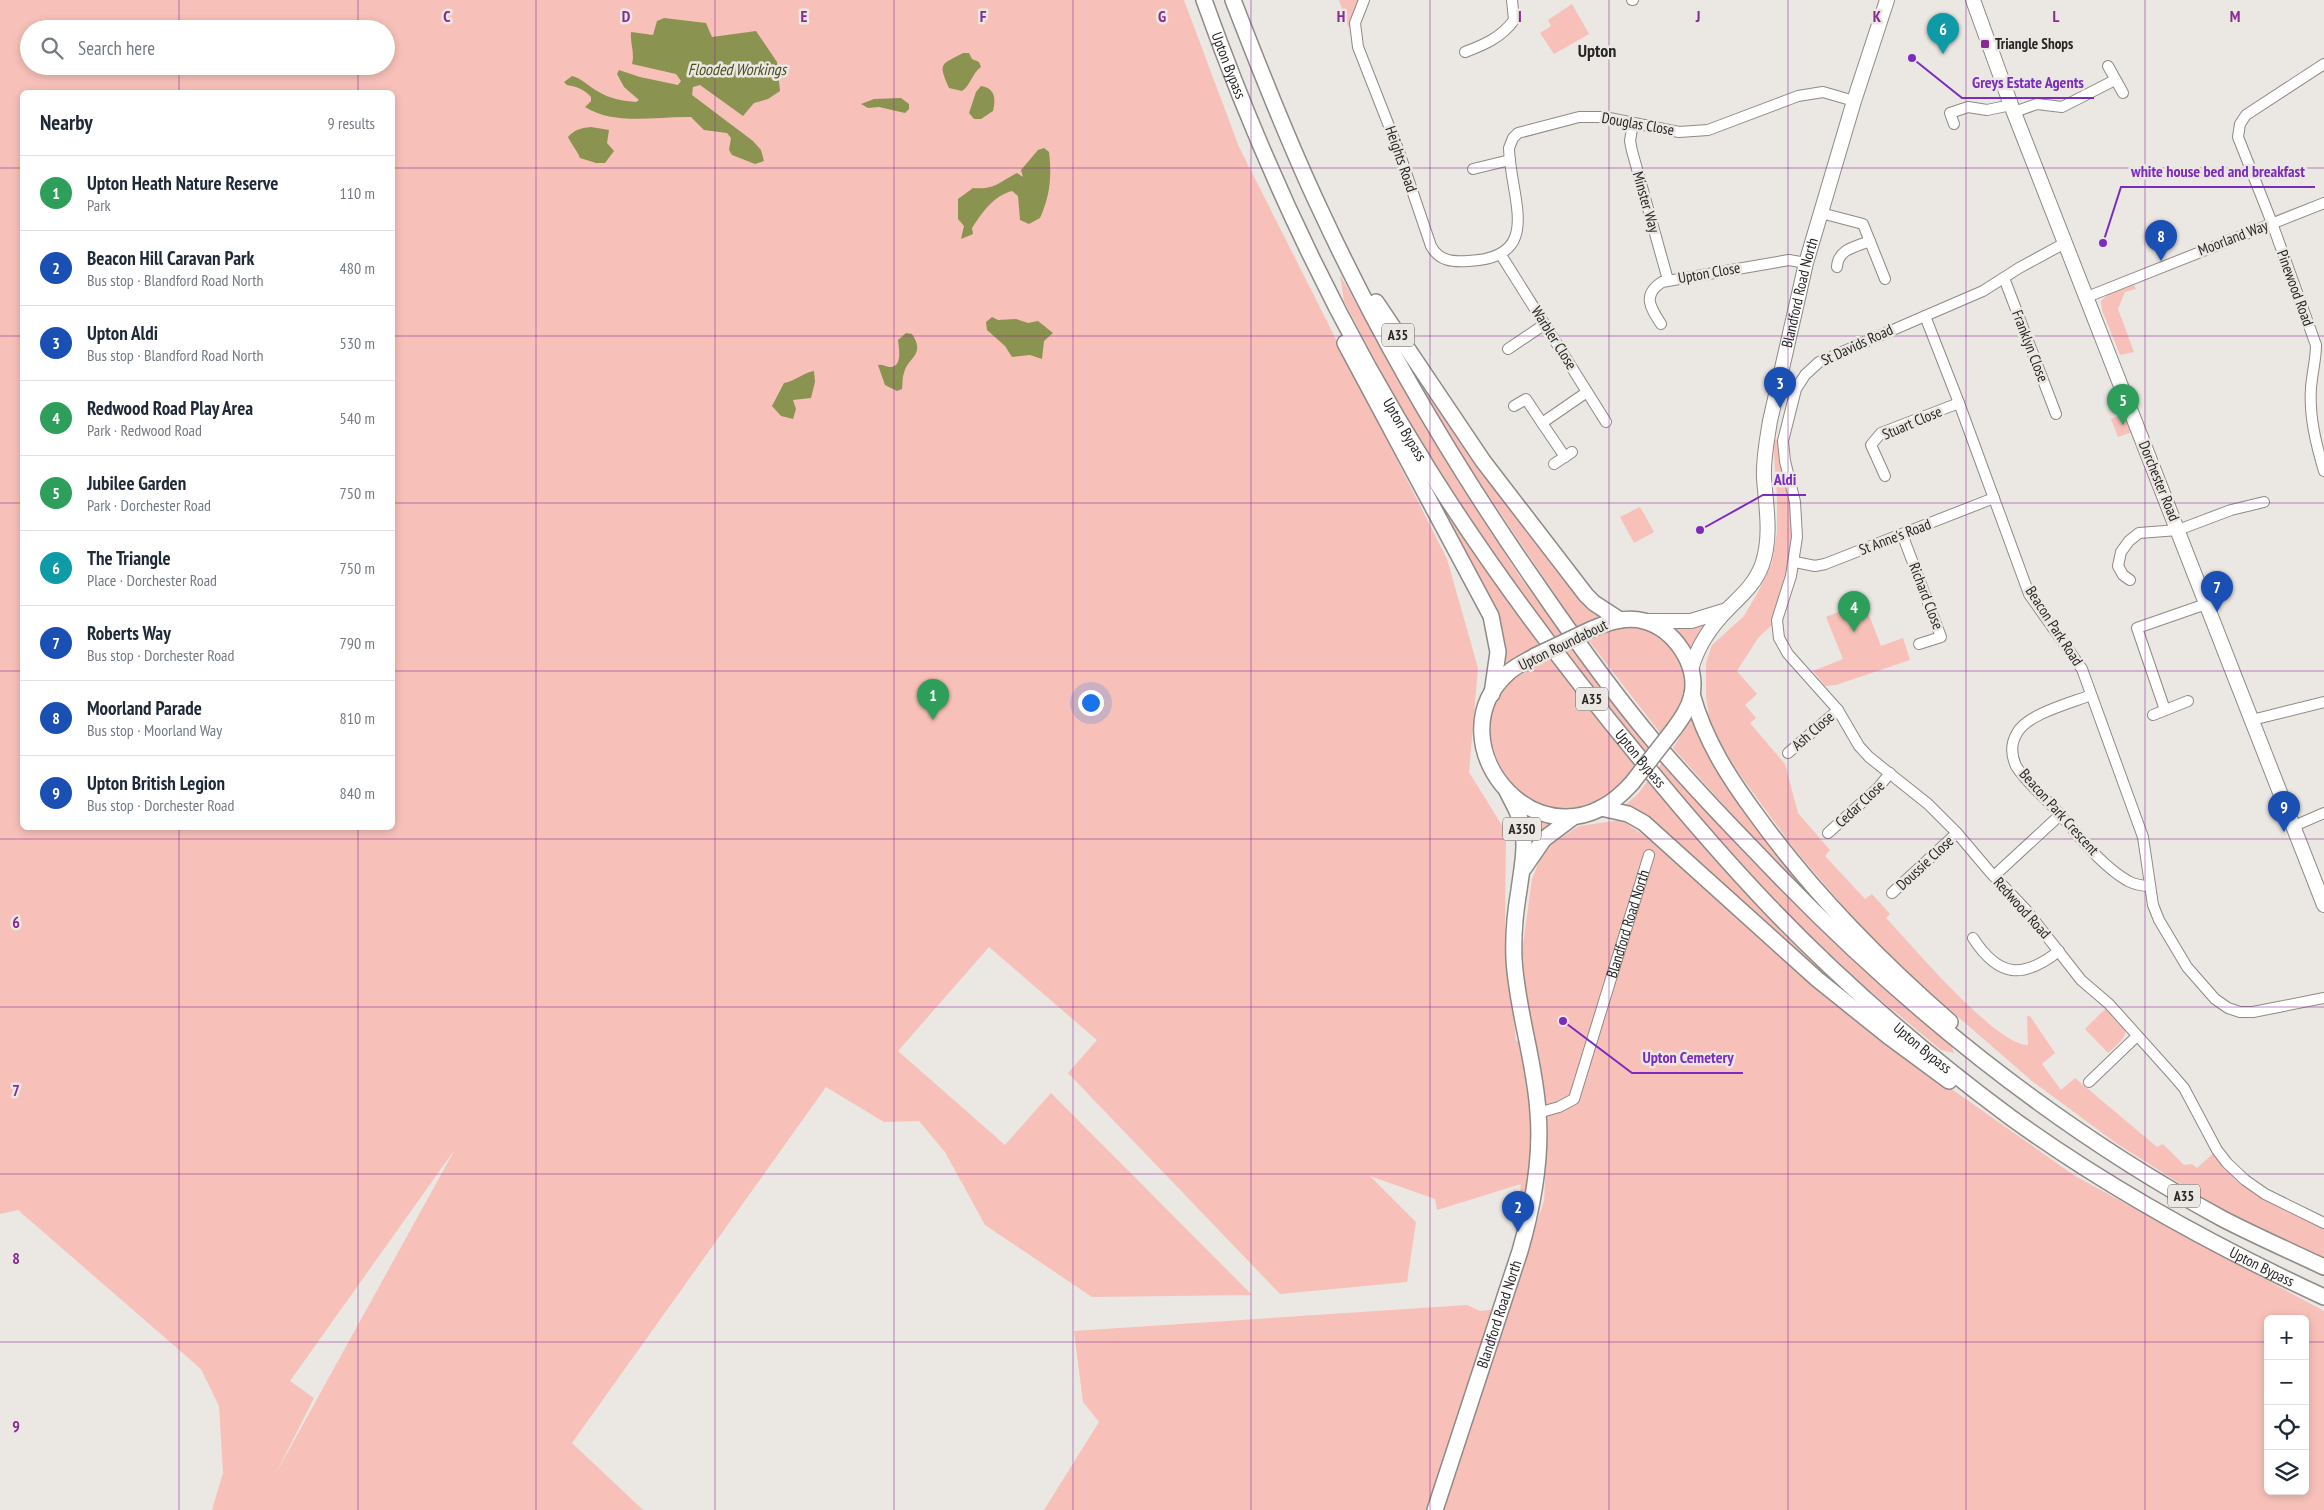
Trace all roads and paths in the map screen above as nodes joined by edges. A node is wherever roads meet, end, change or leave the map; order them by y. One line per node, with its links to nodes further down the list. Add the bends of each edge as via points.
1 (1204, 0): 18 (highway, Upton Bypass / A35)
2 (1233, 0): 20 (highway, Upton Bypass / A35)
3 (1364, 0): 25 (street, Heights Road, via 1355,23 1358,47 1434,250 1442,258 1456,262 1480,261)
4 (1512, 0): 7 (street, via 1514,20 1509,26 1491,41)
5 (1887, 0): 12 (main road, Blandford Road North)
6 (1973, 0): 13 (main road, Dorchester Road)
7 (1465, 52)
8 (2324, 64): 22 (street, Pinewood Road, via 2263,102 2240,124 2238,137 2242,152)
9 (2108, 66): 10 (street)
10 (2115, 80): 11 (street); 13 (street, via 2062,108 2036,104)
11 (2123, 93)
12 (1854, 101): 14 (street, Douglas Close, via 1823,92 1798,96 1708,130 1679,132); 21 (main road, Blandford Road North)
13 (2013, 108): 15 (street, via 1987,110 1968,107 1950,113); 24 (main road, Dorchester Road)
14 (1633, 123): 16 (street, Douglas Close, via 1604,117 1579,117 1525,131 1511,141); 30 (street, Minster Way, via 1632,151)
15 (1954, 124)
16 (1510, 160): 17 (street); 25 (street, Douglas Close, via 1518,228 1514,241)
17 (1473, 169)
18 (1283, 193): 57 (highway, A35, via 1308,264 1335,322 1382,416 1491,616 1498,652); 89 (highway, Upton Bypass / A35, via 1363,356 1428,467 1496,571 1607,719 1773,911 1894,1023)
19 (2324, 204): 22 (street, Moorland Way)
20 (1318, 206): 53 (highway, A35, via 1374,300 1483,462 1586,595); 87 (highway, Upton Bypass / A35, via 1393,352 1482,503 1586,654 1652,739 1840,938 1932,1020)
21 (1821, 213): 23 (street, via 1863,224); 26 (main road, Blandford Road North)
22 (2272, 223): 31 (street, Moorland Way); 43 (street, Pinewood Road, via 2316,345 2311,416)
23 (1870, 241): 27 (street, via 1843,252); 29 (street)
24 (2065, 243): 28 (street); 31 (main road, Dorchester Road)
25 (1501, 255): 33 (street, Warbler Close)
26 (1806, 263): 30 (street, Upton Close, via 1789,260); 52 (main road, Blandford Road North, via 1766,447 1764,477 1768,526 1764,556 1753,584)
27 (1837, 267)
28 (2004, 278): 32 (street, via 1983,291); 39 (street, Franklyn Close)
29 (1885, 279)
30 (1668, 280): 34 (street, Upton Close, via 1654,288 1650,298 1650,308)
31 (2087, 297): 47 (main road, Dorchester Road)
32 (1924, 316): 37 (street, Beacon Park Road); 49 (street, St Davids Road, via 1826,358 1798,384 1783,441 1795,502 1797,537)
33 (1545, 324): 35 (street); 36 (street, Warbler Close)
34 (1661, 324)
35 (1508, 349)
36 (1587, 392): 40 (street, Warbler Close); 41 (street)
37 (1960, 403): 44 (street, Stuart Close, via 1881,433 1871,445); 45 (street, Beacon Park Road)
38 (1514, 406): 41 (street, via 1526,398)
39 (2056, 414)
40 (1606, 422)
41 (1542, 423): 42 (street, via 1568,455)
42 (1554, 464)
43 (2323, 465)
44 (1885, 476)
45 (1994, 498): 48 (street, St Anne's Road); 59 (street, Beacon Park Road, via 2029,594 2076,658)
46 (2264, 502): 47 (street, via 2231,510)
47 (2178, 530): 50 (street, via 2139,533 2129,541 2121,552 2118,566); 51 (main road, Dorchester Road)
48 (1902, 534): 49 (street, St Anne's Road, via 1825,564 1815,566); 55 (street, Richard Close, via 1941,637)
49 (1794, 562): 62 (street, Redwood Road, via 1777,620 1779,638 1788,654)
50 (2130, 580)
51 (2206, 604): 63 (street, via 2137,628); 65 (main road, Dorchester Road)
52 (1727, 610): 54 (main road, Blandford Road North, via 1691,621); 56 (main road, Blandford Road North, via 1700,643)
53 (1620, 620): 54 (highway, Upton Roundabout); 57 (highway, Upton Roundabout, bridge, via 1592,629 1535,656 1509,672)
54 (1645, 621): 56 (highway, Upton Roundabout, via 1670,635 1682,650)
55 (1919, 644)
56 (1691, 670): 58 (highway, Upton Roundabout)
57 (1492, 694): 68 (highway, Upton Roundabout, via 1484,714 1483,744 1490,766)
58 (1692, 694): 69 (highway, Upton Roundabout, bridge, via 1686,712 1632,783); 87 (highway, A35, via 1703,731 1723,768 1769,833 1816,891 1904,981)
59 (2091, 695): 71 (street, Beacon Park Crescent, via 2032,719 2020,728 2013,742 2017,766); 79 (street, Beacon Park Road, via 2143,837)
60 (2188, 701): 63 (street)
61 (2324, 702): 65 (street)
62 (1838, 710): 66 (street, Ash Close); 67 (street, Redwood Road, via 1859,746)
63 (2165, 710): 64 (street)
64 (2153, 715)
65 (2252, 720): 73 (main road, Dorchester Road)
66 (1788, 753)
67 (1890, 774): 74 (street, Cedar Close); 75 (street, Redwood Road, via 1928,804)
68 (1507, 791): 72 (highway, Upton Roundabout, via 1535,811); 77 (highway, Blandford Road North / A350, via 1522,826)
69 (1601, 808): 72 (highway, Upton Roundabout); 89 (highway, A35, via 1628,814 1644,823 1772,940 1855,1010 1933,1070)
70 (2324, 813): 73 (street)
71 (2060, 814): 78 (street); 79 (street, Beacon Park Crescent, via 2121,876 2139,886)
72 (1572, 818): 77 (highway, Blandford Road North / A350, via 1544,839)
73 (2294, 826): 81 (main road, Dorchester Road)
74 (1828, 833)
75 (1957, 833): 78 (street, Redwood Road); 80 (street, Doussie Close)
76 (1649, 855): 88 (street, Blandford Road North, via 1574,1099)
77 (1523, 870): 88 (highway, Blandford Road North / A350, via 1516,911 1515,971)
78 (1994, 876): 83 (street, Redwood Road)
79 (2150, 886): 84 (street, Beacon Park Road, via 2159,920 2187,967 2215,999 2228,1008 2253,1012)
80 (1892, 893)
81 (2324, 906)
82 (1973, 938): 83 (street, via 1988,958 2011,970 2030,968)
83 (2059, 950): 85 (street, Redwood Road, via 2081,980 2109,1004)
84 (2324, 998)
85 (2137, 1036): 86 (street); 90 (street, Redwood Road, via 2184,1088 2217,1150 2228,1163 2265,1194)
86 (2089, 1082)
87 (2052, 1112): 91 (highway, Upton Bypass / A35, via 2158,1181 2224,1219)
88 (1538, 1113): 93 (highway, Blandford Road North / A350, via 1537,1170 1528,1226)
89 (2012, 1118): 92 (highway, Upton Bypass / A35, via 2099,1176 2202,1237)
90 (2324, 1223)
91 (2324, 1267)
92 (2324, 1297)
93 (1435, 1510)

